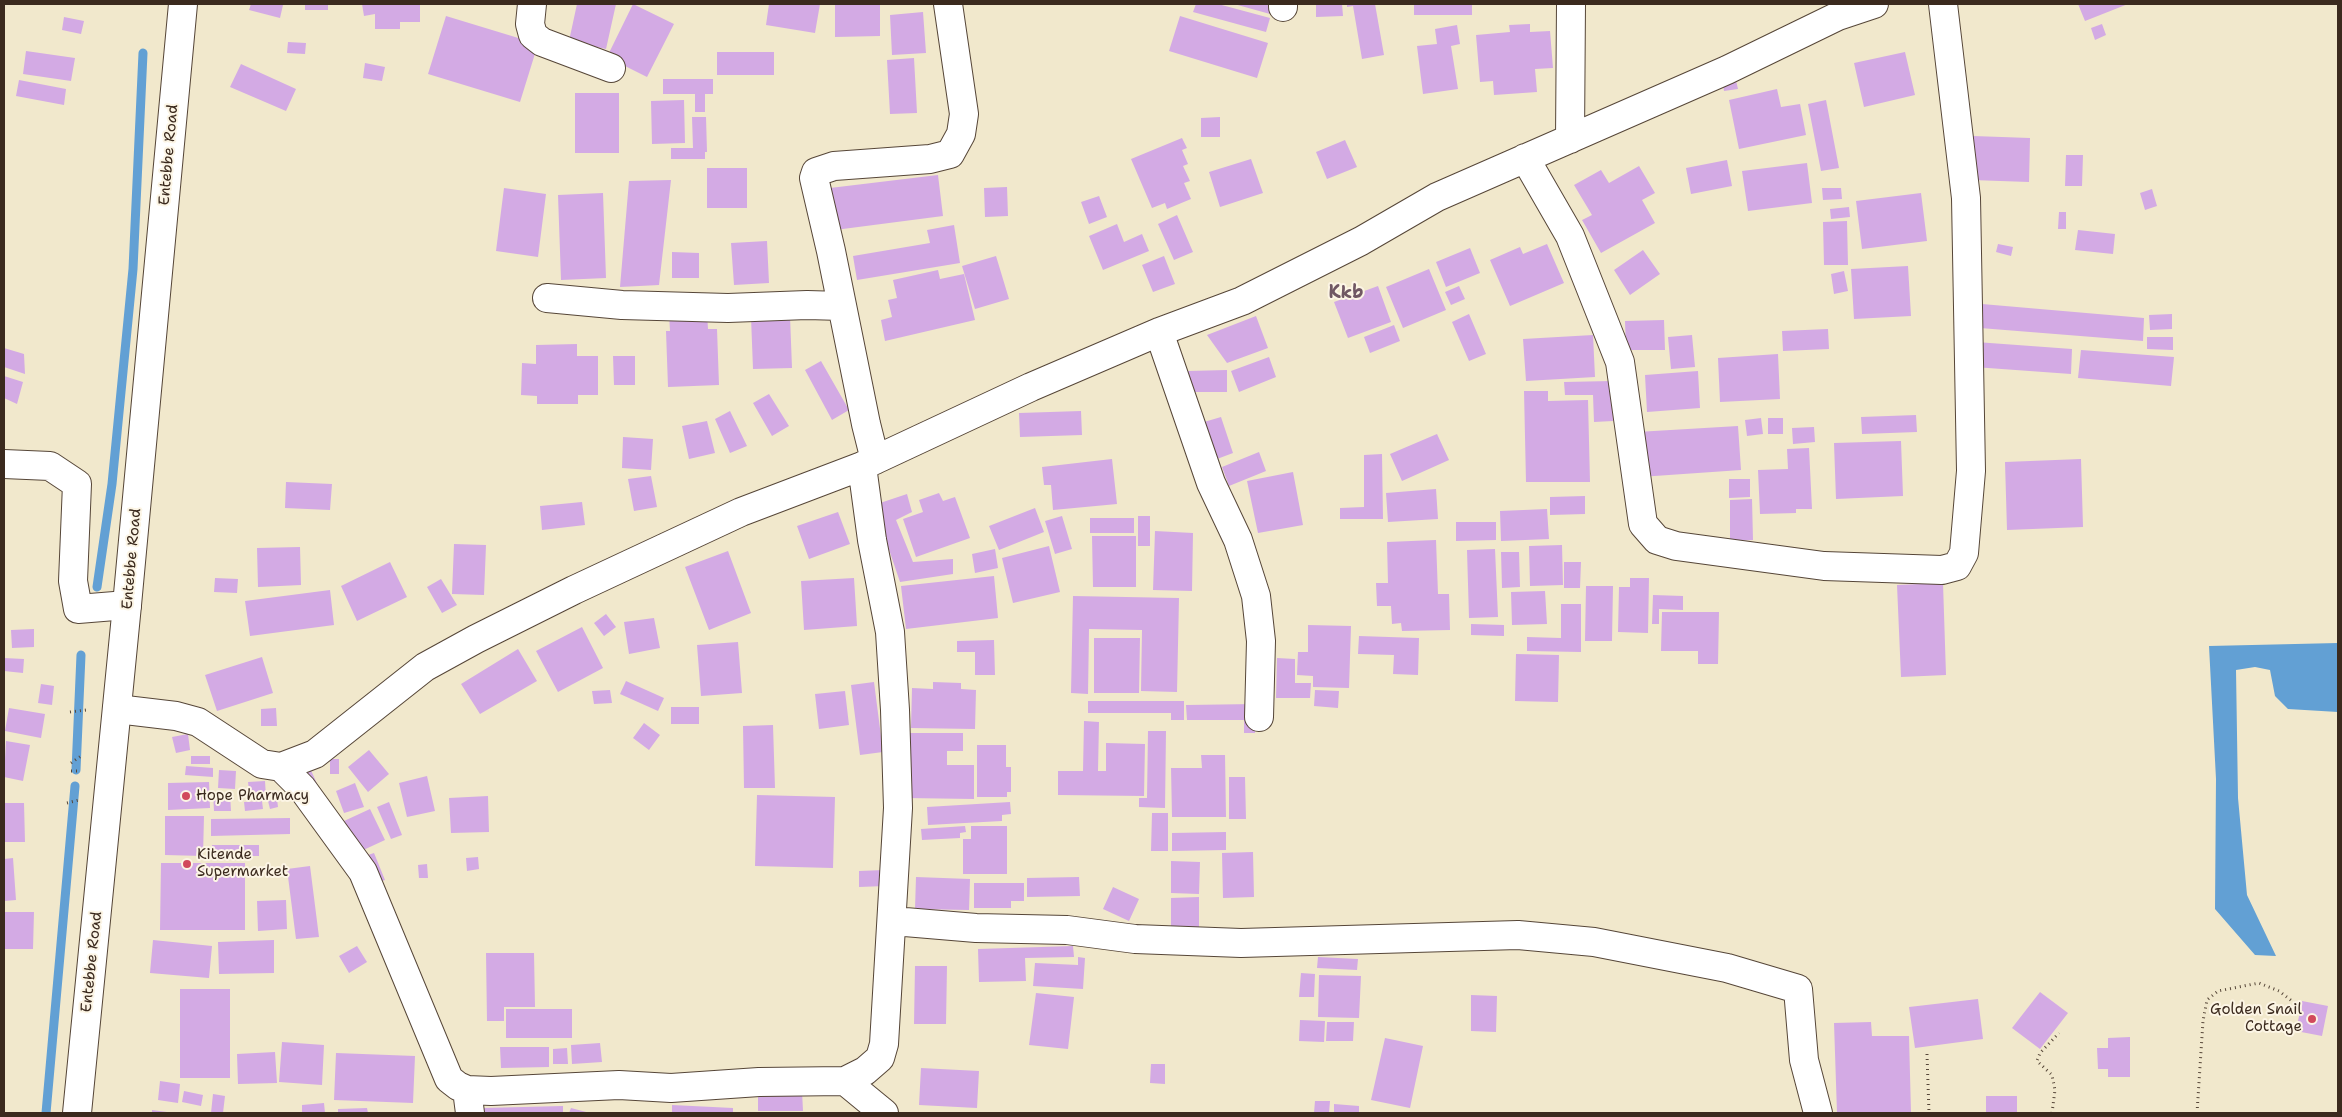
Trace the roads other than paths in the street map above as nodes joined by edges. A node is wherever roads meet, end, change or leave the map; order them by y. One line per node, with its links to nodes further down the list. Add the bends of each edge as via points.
1 (183, 4): 15 (street, Entebbe Road)
2 (532, 4): 7 (street, via 531,29 542,42)
3 (948, 4): 11 (street, via 964,114 961,134 950,154 930,159 834,166 816,172 814,178)
4 (1571, 4): 8 (street)
5 (1874, 4): 8 (street, via 1838,16 1727,70)
6 (1942, 4): 9 (street, via 1966,198 1971,471 1964,553 1957,566 1942,570 1824,566 1676,546 1657,540 1643,524 1620,362 1570,236)
7 (611, 68)
8 (1570, 139): 9 (street)
9 (1525, 158): 12 (street, via 1437,197 1361,241 1242,301)
10 (547, 298): 11 (street, via 728,308 807,304)
11 (842, 306): 13 (street, via 866,424)
12 (1159, 332): 13 (street); 17 (street, via 1211,483 1238,540 1256,596 1261,641)
13 (869, 463): 18 (street, via 741,512 476,639 425,667 315,754); 19 (street, via 872,540 890,632 895,710 898,808)
14 (4, 464): 15 (street, via 50,466 77,484 73,581 78,609)
15 (128, 605): 16 (street, Entebbe Road)
16 (116, 709): 18 (street, via 198,722 262,764); 22 (street, Entebbe Road)
17 (1259, 717)
18 (281, 767): 21 (street, via 302,788 363,872 449,1079)
19 (893, 921): 20 (street, via 884,1044 880,1058 865,1071); 24 (street, via 976,928 1066,930 1135,939 1241,943 1518,935 1594,942 1727,968 1798,989 1804,1060)
20 (845, 1081): 21 (street, via 491,1091); 23 (street)
21 (469, 1101)
22 (77, 1113)
23 (884, 1113)
24 (1818, 1113)

